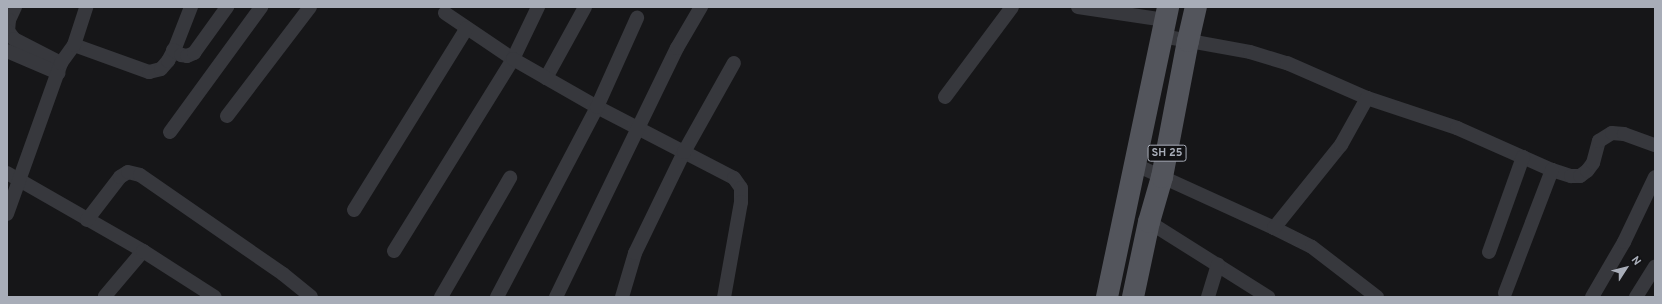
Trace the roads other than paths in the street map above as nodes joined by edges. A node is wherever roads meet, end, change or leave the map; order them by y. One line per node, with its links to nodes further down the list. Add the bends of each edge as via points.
1 (15, 7): 23 (street, via 8,30 14,39)
2 (86, 7): 18 (street)
3 (191, 7): 19 (street)
4 (227, 7): 19 (street, via 194,53 187,56)
5 (261, 7): 30 (street)
6 (310, 7): 28 (street)
7 (538, 7): 21 (street)
8 (585, 7): 24 (street)
9 (701, 7): 29 (street, via 677,48)
10 (1012, 7): 25 (street)
11 (1078, 7): 15 (street)
12 (1196, 7): 17 (main road, SH 25)
13 (445, 9): 16 (street)
14 (637, 18): 27 (street)
15 (1165, 21): 17 (street); 34 (main road)
16 (467, 28): 21 (street); 41 (street)
17 (1188, 41): 26 (street, via 1268,57); 37 (main road, SH 25)
18 (74, 45): 19 (street, via 149,72 161,69); 23 (street)
19 (173, 50)
20 (7, 51): 23 (street)
21 (513, 59): 24 (street); 47 (street)
22 (734, 63): 32 (street)
23 (59, 68): 40 (street)
24 (546, 78): 27 (street)
25 (945, 97)
26 (1367, 98): 33 (street, via 1457,128); 45 (street, via 1341,145)
27 (597, 107): 29 (street); 56 (street)
28 (227, 116)
29 (638, 128): 32 (street); 57 (street)
30 (170, 132)
31 (1655, 145): 35 (street, via 1624,134 1612,133 1599,142 1593,163 1580,176)
32 (684, 152): 58 (street, via 635,253); 59 (street, via 734,178 741,188 741,202)
33 (1523, 157): 35 (street); 48 (street)
34 (1136, 165): 37 (street); 60 (main road)
35 (1552, 170): 51 (street)
36 (7, 173): 40 (street)
37 (1162, 177): 44 (main road, SH 25); 45 (street)
38 (1655, 177): 65 (street, via 1624,242)
39 (510, 178): 55 (street)
40 (20, 179): 42 (street); 43 (street)
41 (354, 210)
42 (7, 214)
43 (87, 220): 46 (street); 54 (street, via 120,176 128,172 140,175 283,274)
44 (1149, 222): 49 (street); 61 (main road, SH 25)
45 (1274, 228): 64 (street, via 1312,247)
46 (143, 251): 52 (street); 53 (street)
47 (394, 251)
48 (1489, 252)
49 (1218, 264): 62 (street); 63 (street)
50 (1655, 266): 66 (street)
51 (1505, 293)
52 (105, 297)
53 (215, 297)
54 (310, 297)
55 (441, 297)
56 (497, 297)
57 (556, 297)
58 (622, 297)
59 (724, 297)
60 (1107, 297)
61 (1133, 297)
62 (1208, 297)
63 (1268, 297)
64 (1377, 297)
65 (1592, 297)
66 (1636, 297)

